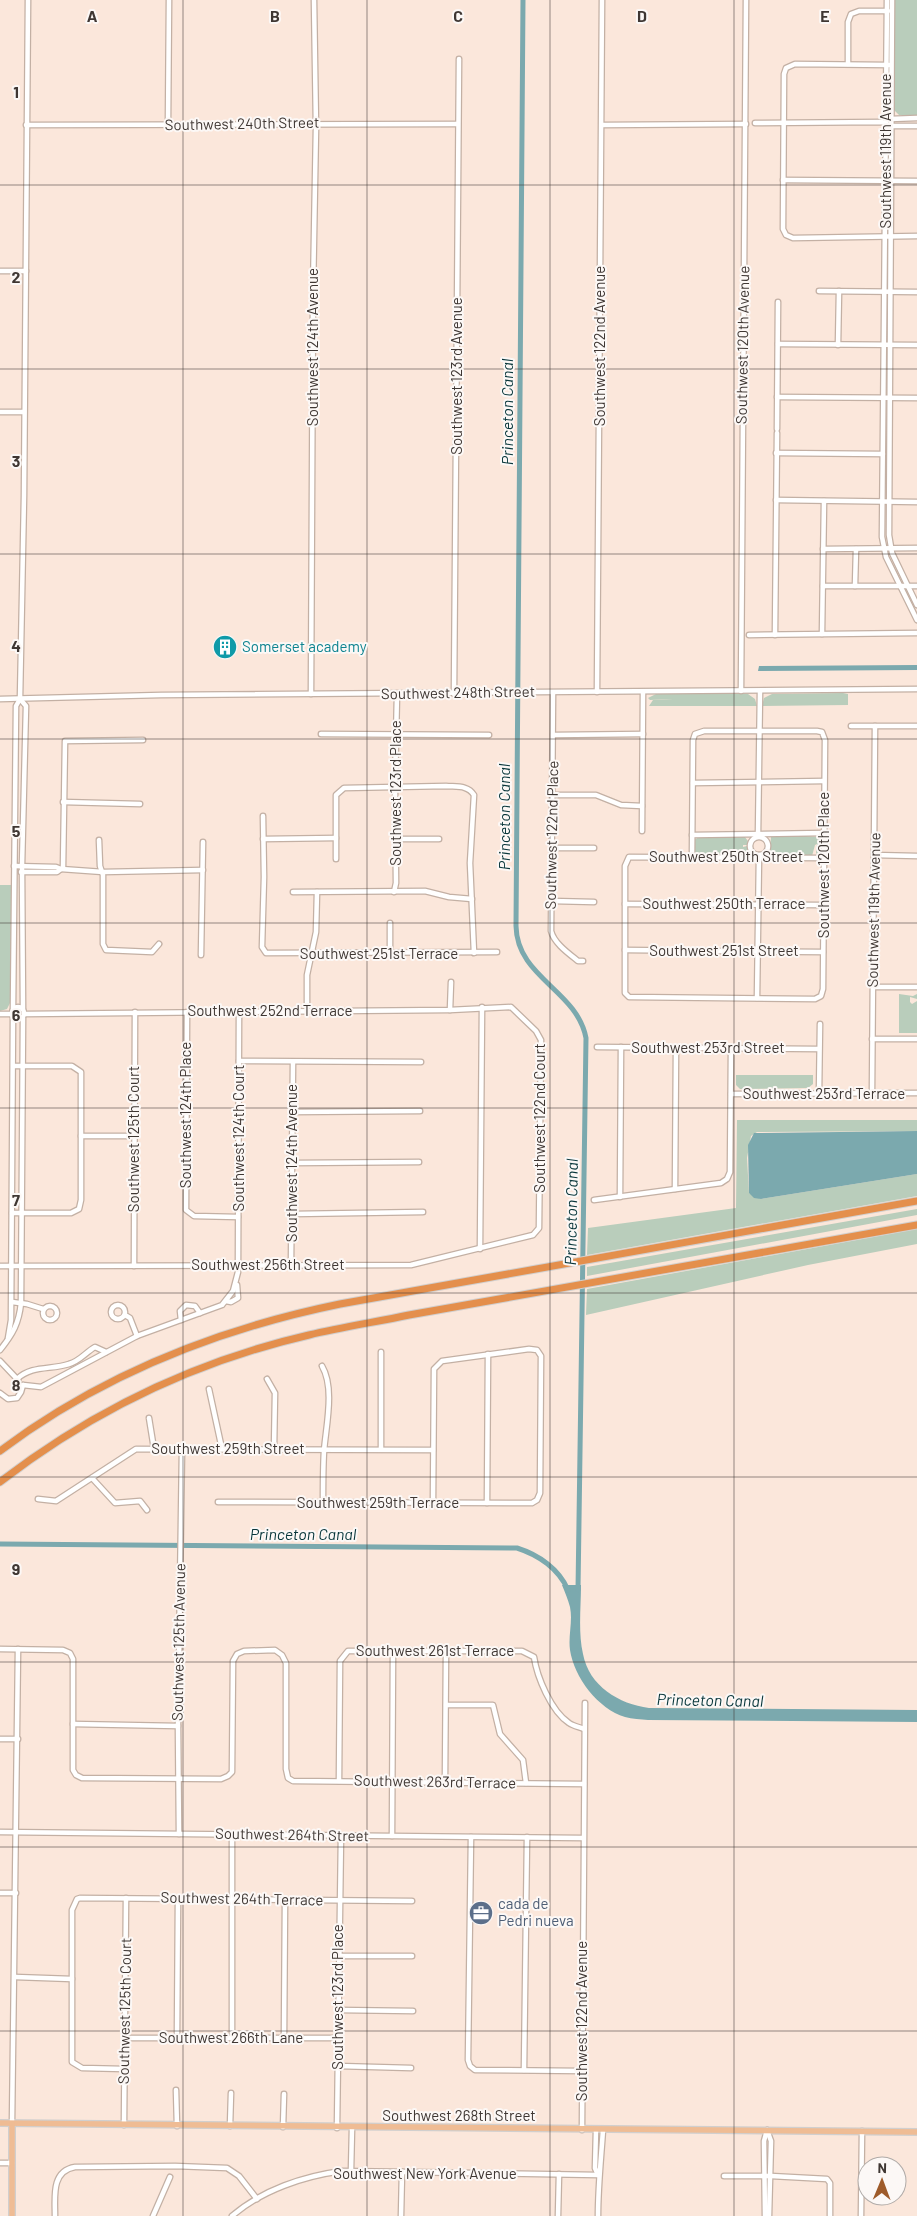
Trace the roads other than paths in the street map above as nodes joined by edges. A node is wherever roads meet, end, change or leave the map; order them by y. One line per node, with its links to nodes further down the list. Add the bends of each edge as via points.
1 (28, 0): 20 (street)
2 (169, 0): 21 (street)
3 (314, 0): 14 (street, Southwest 124th Avenue)
4 (602, 0): 18 (street, Southwest 122nd Avenue)
5 (746, 0): 19 (street, Southwest 120th Avenue)
6 (887, 0): 8 (street, Southwest 119th Avenue)
7 (892, 0): 8 (street, Southwest 119th Avenue)
8 (889, 11): 10 (street, via 851,14 848,20); 11 (street, Southwest 119th Avenue)
9 (459, 59): 17 (street, Southwest 123rd Avenue)
10 (848, 64): 11 (street); 16 (street, via 795,64 788,67 784,74)
11 (889, 65): 13 (street, Southwest 119th Avenue)
12 (917, 118): 13 (street)
13 (886, 121): 16 (street); 22 (street); 26 (street, Southwest 119th Avenue)
14 (315, 123): 17 (street, Southwest 240th Street); 21 (street, Southwest 240th Street); 79 (street, Southwest 124th Avenue)
15 (755, 123): 16 (street)
16 (784, 123): 24 (street)
17 (457, 124): 81 (street, Southwest 123rd Avenue)
18 (602, 124): 19 (street); 76 (street, Southwest 122nd Avenue)
19 (746, 124): 75 (street, Southwest 120th Avenue)
20 (26, 125): 21 (street, Southwest 240th Street); 32 (street)
21 (168, 125)
22 (892, 126): 23 (street); 25 (street)
23 (917, 126)
24 (783, 180): 26 (street); 29 (street, via 783,227 788,236)
25 (892, 180): 26 (street); 27 (street); 30 (street)
26 (886, 181): 29 (street, Southwest 119th Avenue)
27 (917, 181)
28 (917, 236): 30 (street)
29 (885, 237): 30 (street); 35 (street, Southwest 119th Avenue)
30 (892, 237): 36 (street)
31 (0, 271): 32 (street)
32 (26, 271): 49 (street)
33 (819, 291): 34 (street)
34 (839, 291): 35 (street); 40 (street)
35 (885, 292): 36 (street); 41 (street, Southwest 119th Avenue)
36 (891, 292): 37 (street); 42 (street)
37 (917, 292)
38 (778, 302): 39 (street)
39 (778, 344): 40 (street); 44 (street)
40 (838, 344): 41 (street)
41 (884, 345): 42 (street); 45 (street, Southwest 119th Avenue)
42 (890, 345): 43 (street); 46 (street)
43 (917, 345)
44 (777, 397): 45 (street); 50 (street)
45 (883, 398): 46 (street); 51 (street, Southwest 119th Avenue)
46 (890, 398): 47 (street); 55 (street)
47 (917, 398)
48 (0, 412): 49 (street)
49 (24, 412): 83 (street)
50 (776, 453): 51 (street); 52 (street)
51 (883, 454): 54 (street, Southwest 119th Avenue)
52 (776, 500): 53 (street); 72 (street)
53 (824, 501): 54 (street); 58 (street)
54 (882, 502): 55 (street); 60 (street, Southwest 119th Avenue)
55 (889, 502): 56 (street); 61 (street)
56 (917, 502)
57 (917, 548): 61 (street)
58 (823, 549): 59 (street); 62 (street)
59 (856, 549): 60 (street); 63 (street)
60 (884, 549): 61 (street); 64 (street)
61 (890, 549): 65 (street)
62 (823, 586): 63 (street); 70 (street)
63 (855, 586): 64 (street)
64 (901, 586): 65 (street); 68 (street)
65 (908, 586): 66 (street); 67 (street)
66 (917, 586)
67 (917, 606)
68 (917, 620)
69 (917, 633): 70 (street)
70 (822, 634): 72 (street)
71 (749, 635): 72 (street)
72 (775, 635)
73 (917, 689): 74 (street, Southwest 248th Street)
74 (760, 690): 75 (street, Southwest 248th Street); 87 (street)
75 (741, 691): 77 (street, Southwest 248th Street)
76 (597, 692): 77 (street, Southwest 248th Street); 78 (street, Southwest 248th Street)
77 (643, 692): 90 (street)
78 (553, 693): 81 (street, Southwest 248th Street); 92 (street, Southwest 122nd Place)
79 (311, 694): 80 (street, Southwest 248th Street); 83 (street, Southwest 248th Street)
80 (397, 694): 81 (street, Southwest 248th Street); 89 (street, Southwest 123rd Place)
81 (454, 694)
82 (0, 699): 83 (street, Southwest 248th Street)
83 (20, 699): 121 (street, via 16,706); 122 (street, via 26,706)
84 (851, 726): 85 (street)
85 (875, 726): 86 (street); 115 (street, Southwest 119th Avenue)
86 (917, 726)
87 (760, 731): 94 (street, Southwest 120th Place, via 817,731 824,734); 95 (street); 96 (street, via 698,732 693,740)
88 (321, 734): 89 (street)
89 (396, 734): 91 (street); 97 (street, Southwest 123rd Place)
90 (643, 734): 92 (street); 101 (street)
91 (489, 735)
92 (553, 735): 98 (street, Southwest 122nd Place)
93 (143, 740): 99 (street, via 65,741)
94 (824, 781): 95 (street); 104 (street, Southwest 120th Place)
95 (759, 782): 96 (street); 106 (street)
96 (693, 783): 105 (street)
97 (395, 786): 107 (street, via 339,790 336,795); 108 (street, Southwest 123rd Place); 131 (street, via 462,787 474,795 470,863)
98 (553, 795): 101 (street, via 595,795 621,805); 113 (street, Southwest 122nd Place)
99 (63, 802): 100 (street); 123 (street)
100 (140, 804)
101 (642, 806): 103 (street)
102 (263, 816): 111 (street)
103 (642, 831)
104 (824, 833): 106 (street); 119 (street, Southwest 120th Place)
105 (692, 835): 106 (street); 118 (street)
106 (758, 835): 116 (street, via 749,846); 116 (street, via 766,839 768,845 766,852)
107 (336, 838): 111 (street); 120 (street)
108 (396, 839): 109 (street); 130 (street, Southwest 123rd Place)
109 (439, 839)
110 (99, 840): 127 (street)
111 (263, 840): 147 (street, Southwest 251st Terrace, via 263,950 270,955)
112 (203, 842): 124 (street)
113 (552, 848): 114 (street); 132 (street, Southwest 122nd Place)
114 (594, 848)
115 (874, 855): 117 (street); 151 (street, Southwest 119th Avenue)
116 (759, 856): 118 (street, Southwest 250th Street); 119 (street, Southwest 250th Street); 135 (street)
117 (917, 856)
118 (692, 857): 134 (street, Southwest 250th Street, via 628,858)
119 (824, 858): 136 (street, Southwest 120th Place)
120 (336, 859)
121 (14, 866): 122 (street); 125 (street)
122 (22, 866): 123 (street); 126 (street)
123 (62, 869): 126 (street, via 57,872); 127 (street)
124 (203, 870): 127 (street); 148 (street)
125 (14, 872): 126 (street); 138 (street)
126 (22, 872): 139 (street)
127 (102, 872): 140 (street, via 103,944 106,950 152,952)
128 (293, 892): 129 (street)
129 (317, 892): 130 (street); 147 (street)
130 (394, 892): 131 (street, via 425,891)
131 (472, 899): 146 (street)
132 (552, 901): 133 (street); 149 (street, Southwest 122nd Place, via 553,937 578,961)
133 (594, 902)
134 (625, 904): 135 (street, Southwest 250th Terrace); 141 (street)
135 (758, 905): 136 (street, Southwest 250th Terrace); 142 (street)
136 (823, 905): 144 (street, Southwest 120th Place)
137 (390, 923): 145 (street)
138 (14, 940): 139 (street); 161 (street)
139 (23, 940): 162 (street)
140 (159, 944)
141 (625, 950): 142 (street, Southwest 251st Street); 153 (street, via 625,993 630,997)
142 (758, 951): 144 (street, Southwest 251st Street); 153 (street)
143 (497, 952): 146 (street, Southwest 251st Terrace)
144 (823, 952): 153 (street, Southwest 120th Place, via 822,995 816,999)
145 (390, 953): 146 (street, Southwest 251st Terrace); 147 (street, Southwest 251st Terrace)
146 (474, 953)
147 (312, 954): 158 (street, via 307,976)
148 (201, 956)
149 (583, 961)
150 (451, 982): 156 (street)
151 (873, 987): 152 (street); 165 (street, Southwest 119th Avenue)
152 (917, 987)
153 (757, 998)
154 (482, 1007): 155 (street, Southwest 252nd Terrace); 156 (street, Southwest 252nd Terrace); 198 (street)
155 (514, 1008): 197 (street, Southwest 122nd Court, via 541,1040 539,1228)
156 (450, 1010): 158 (street, Southwest 252nd Terrace)
157 (240, 1011): 158 (street, Southwest 252nd Terrace); 160 (street, Southwest 252nd Terrace); 172 (street, Southwest 124th Court)
158 (307, 1011)
159 (135, 1012): 160 (street, Southwest 252nd Terrace); 162 (street, Southwest 252nd Terrace); 184 (street, Southwest 125th Court)
160 (187, 1012): 195 (street, Southwest 124th Place, via 187,1211 191,1215)
161 (12, 1013): 162 (street, via 18,1007); 162 (street, via 17,1019); 163 (street); 175 (street)
162 (24, 1013): 176 (street)
163 (0, 1014)
164 (820, 1024): 171 (street)
165 (872, 1039): 166 (street); 177 (street, Southwest 119th Avenue)
166 (917, 1039)
167 (597, 1047): 168 (street, Southwest 253rd Street)
168 (622, 1047): 169 (street, Southwest 253rd Street); 188 (street)
169 (676, 1048): 170 (street, Southwest 253rd Street); 187 (street)
170 (731, 1048): 171 (street, Southwest 253rd Street); 179 (street)
171 (819, 1049): 180 (street)
172 (239, 1062): 173 (street); 195 (street, Southwest 124th Court)
173 (293, 1062): 174 (street); 182 (street, Southwest 124th Avenue)
174 (421, 1062)
175 (14, 1066): 176 (street); 192 (street)
176 (22, 1066): 183 (street, via 72,1066 80,1070); 193 (street)
177 (872, 1093): 178 (street, Southwest 253rd Terrace); 180 (street, Southwest 253rd Terrace)
178 (917, 1093)
179 (731, 1094): 180 (street, Southwest 253rd Terrace); 187 (street, via 730,1172 727,1179 721,1183)
180 (819, 1094)
181 (420, 1111): 182 (street)
182 (292, 1112): 186 (street, Southwest 124th Avenue)
183 (81, 1136): 184 (street); 193 (street, via 81,1202 78,1210)
184 (135, 1136): 204 (street, Southwest 125th Court)
185 (419, 1162): 186 (street)
186 (293, 1163): 194 (street, Southwest 124th Avenue)
187 (675, 1189): 188 (street)
188 (620, 1197): 189 (street)
189 (594, 1200)
190 (917, 1200): 234 (highway, via 323,1307 272,1319 142,1366 48,1417)
191 (423, 1212): 194 (street)
192 (12, 1213): 193 (street); 202 (street)
193 (21, 1213): 203 (street)
194 (293, 1214): 200 (street, Southwest 124th Avenue)
195 (238, 1217): 199 (street, Southwest 124th Court)
196 (917, 1224): 236 (highway, via 339,1328 286,1341 234,1356 143,1393 85,1423)
197 (533, 1235): 198 (street, Southwest 256th Street)
198 (480, 1249): 200 (street, Southwest 256th Street, via 411,1265)
199 (238, 1265): 200 (street, Southwest 256th Street); 204 (street, Southwest 256th Street); 205 (street, Southwest 124th Court)
200 (291, 1265)
201 (0, 1266): 202 (street, Southwest 256th Street)
202 (12, 1266): 203 (street, Southwest 256th Street); 207 (street)
203 (22, 1266): 204 (street, Southwest 256th Street); 208 (street)
204 (134, 1266)
205 (237, 1283): 206 (street); 206 (street, via 238,1298)
206 (226, 1301): 210 (street)
207 (12, 1302): 208 (street); 214 (street)
208 (21, 1303): 209 (street); 214 (street, via 17,1325)
209 (43, 1309)
210 (200, 1314): 212 (street); 212 (street, via 195,1306 186,1305 180,1311)
211 (125, 1315): 213 (street, via 130,1318)
212 (181, 1320): 213 (street)
213 (137, 1336): 216 (street)
214 (7, 1341): 215 (street)
215 (0, 1350)
216 (106, 1352): 221 (street, via 95,1347 71,1364 33,1370); 223 (street, via 41,1387)
217 (381, 1352): 232 (street)
218 (488, 1354): 233 (street, via 442,1361 434,1369); 241 (street); 241 (street, Southwest 259th Terrace, via 529,1349 537,1350 541,1356 540,1493 532,1503)
219 (1, 1365): 221 (street)
220 (322, 1366): 231 (street, via 328,1379 328,1431)
221 (17, 1379): 223 (street)
222 (267, 1379): 230 (street, via 275,1393)
223 (23, 1385): 225 (street, via 17,1398 8,1399)
224 (209, 1389): 229 (street)
225 (0, 1393)
226 (149, 1418): 227 (street)
227 (154, 1449): 228 (street, Southwest 259th Street); 235 (street, Southwest 259th Street, via 136,1449)
228 (182, 1449): 229 (street, Southwest 259th Street); 250 (street, Southwest 125th Avenue)
229 (222, 1449): 230 (street, Southwest 259th Street)
230 (274, 1449): 231 (street, Southwest 259th Street)
231 (324, 1449): 232 (street, Southwest 259th Street); 239 (street)
232 (381, 1449): 233 (street, Southwest 259th Street)
233 (433, 1450): 240 (street)
234 (0, 1451)
235 (92, 1478): 237 (street, Southwest 259th Street, via 56,1501); 242 (street, via 115,1503 140,1501)
236 (0, 1482)
237 (38, 1498)
238 (218, 1502): 239 (street, Southwest 259th Terrace)
239 (323, 1503): 240 (street, Southwest 259th Terrace)
240 (433, 1503): 241 (street, Southwest 259th Terrace)
241 (487, 1503)
242 (147, 1510)
243 (0, 1648): 244 (street)
244 (18, 1649): 249 (street, via 63,1650 70,1654 73,1659); 253 (street)
245 (393, 1651): 246 (street, Southwest 261st Terrace); 255 (street, Southwest 261st Terrace, via 348,1651 340,1661); 256 (street)
246 (446, 1651): 248 (street); 251 (street, Southwest 261st Terrace, via 522,1651 534,1657 542,1686 560,1716 569,1724)
247 (585, 1703): 251 (street, Southwest 122nd Avenue)
248 (446, 1705): 257 (street); 258 (street, via 493,1705 500,1734 523,1760)
249 (73, 1724): 250 (street); 254 (street, via 73,1770 76,1775 82,1778)
250 (178, 1726): 254 (street, Southwest 125th Avenue)
251 (584, 1729): 259 (street, Southwest 122nd Avenue)
252 (0, 1739): 253 (street)
253 (18, 1739): 261 (street)
254 (179, 1779): 255 (street, Southwest 263rd Terrace, via 221,1779 232,1772 233,1661 244,1651 275,1650 286,1663 288,1778 293,1781); 262 (street, Southwest 125th Avenue)
255 (339, 1781): 256 (street, Southwest 263rd Terrace)
256 (392, 1781): 257 (street, Southwest 263rd Terrace); 265 (street)
257 (445, 1782): 258 (street, Southwest 263rd Terrace)
258 (526, 1783): 259 (street, Southwest 263rd Terrace)
259 (584, 1784): 268 (street, Southwest 122nd Avenue)
260 (0, 1832): 261 (street, Southwest 264th Street)
261 (17, 1832): 262 (street, Southwest 264th Street); 270 (street)
262 (179, 1834): 263 (street, Southwest 264th Street)
263 (232, 1834): 264 (street, Southwest 264th Street); 273 (street)
264 (341, 1835): 265 (street, Southwest 264th Street); 275 (street, Southwest 123rd Place)
265 (392, 1836): 266 (street, Southwest 264th Street)
266 (471, 1837): 267 (street, Southwest 264th Street); 291 (street, via 468,2060 475,2070)
267 (527, 1837): 268 (street, Southwest 264th Street); 291 (street)
268 (583, 1838): 292 (street, Southwest 122nd Avenue)
269 (0, 1893): 270 (street)
270 (16, 1893): 279 (street)
271 (126, 1898): 272 (street, Southwest 264th Terrace); 280 (street, Southwest 264th Terrace, via 80,1898 74,1902); 283 (street, Southwest 125th Court)
272 (178, 1898): 273 (street, Southwest 264th Terrace); 284 (street)
273 (231, 1899): 274 (street, Southwest 264th Terrace); 285 (street)
274 (285, 1900): 275 (street, Southwest 264th Terrace); 286 (street)
275 (339, 1901): 276 (street, Southwest 264th Terrace); 277 (street, Southwest 123rd Place)
276 (412, 1901)
277 (339, 1956): 278 (street); 281 (street, Southwest 123rd Place)
278 (412, 1956)
279 (15, 1978): 280 (street); 297 (street)
280 (72, 1979): 290 (street, via 71,2058 75,2066)
281 (338, 2010): 282 (street); 287 (street, Southwest 123rd Place)
282 (413, 2011)
283 (124, 2038): 284 (street, Southwest 266th Lane); 290 (street, Southwest 125th Court)
284 (177, 2038): 285 (street, Southwest 266th Lane)
285 (232, 2038): 286 (street, Southwest 266th Lane)
286 (284, 2038): 287 (street, Southwest 266th Lane)
287 (338, 2038): 288 (street, Southwest 123rd Place)
288 (338, 2066): 289 (street); 302 (street, Southwest 123rd Place)
289 (411, 2068)
290 (124, 2069): 298 (street, Southwest 125th Court)
291 (524, 2070): 292 (street)
292 (582, 2071): 304 (street, Southwest 122nd Avenue)
293 (176, 2090): 299 (street)
294 (231, 2093): 300 (street)
295 (284, 2094): 301 (street)
296 (0, 2124): 297 (main road, Southwest 268th Street)
297 (12, 2124): 298 (main road, Southwest 268th Street); 311 (main road)
298 (124, 2125): 299 (main road, Southwest 268th Street)
299 (177, 2126): 300 (main road, Southwest 268th Street)
300 (230, 2126): 301 (main road, Southwest 268th Street)
301 (284, 2127): 302 (main road, Southwest 268th Street)
302 (338, 2128): 303 (main road, Southwest 268th Street)
303 (352, 2128): 304 (main road, Southwest 268th Street); 312 (street)
304 (582, 2130): 305 (main road, Southwest 268th Street)
305 (596, 2130): 306 (main road, Southwest 268th Street); 315 (street, via 595,2168)
306 (603, 2130): 307 (main road, Southwest 268th Street); 315 (street)
307 (767, 2130): 308 (main road, Southwest 268th Street); 317 (street); 318 (street, via 771,2141)
308 (862, 2131): 309 (main road, Southwest 268th Street); 331 (street)
309 (917, 2132)
310 (0, 2163): 311 (street)
311 (12, 2163): 321 (main road)
312 (352, 2171): 313 (street, Southwest New York Avenue); 320 (street, Southwest New York Avenue, via 310,2177)
313 (402, 2172): 314 (street, Southwest New York Avenue); 325 (street)
314 (559, 2174): 315 (street, Southwest New York Avenue); 326 (street)
315 (598, 2175): 327 (street)
316 (724, 2176): 317 (street)
317 (764, 2176): 318 (street); 328 (street)
318 (771, 2176): 329 (street); 330 (street, via 827,2179 830,2183)
319 (170, 2177): 323 (street)
320 (257, 2199): 322 (street, via 239,2176 227,2168 75,2167 63,2172 57,2180); 324 (street, Southwest New York Avenue)
321 (12, 2216)
322 (55, 2216)
323 (153, 2216)
324 (232, 2216)
325 (401, 2216)
326 (558, 2216)
327 (598, 2216)
328 (765, 2216)
329 (769, 2216)
330 (830, 2216)
331 (862, 2216)

